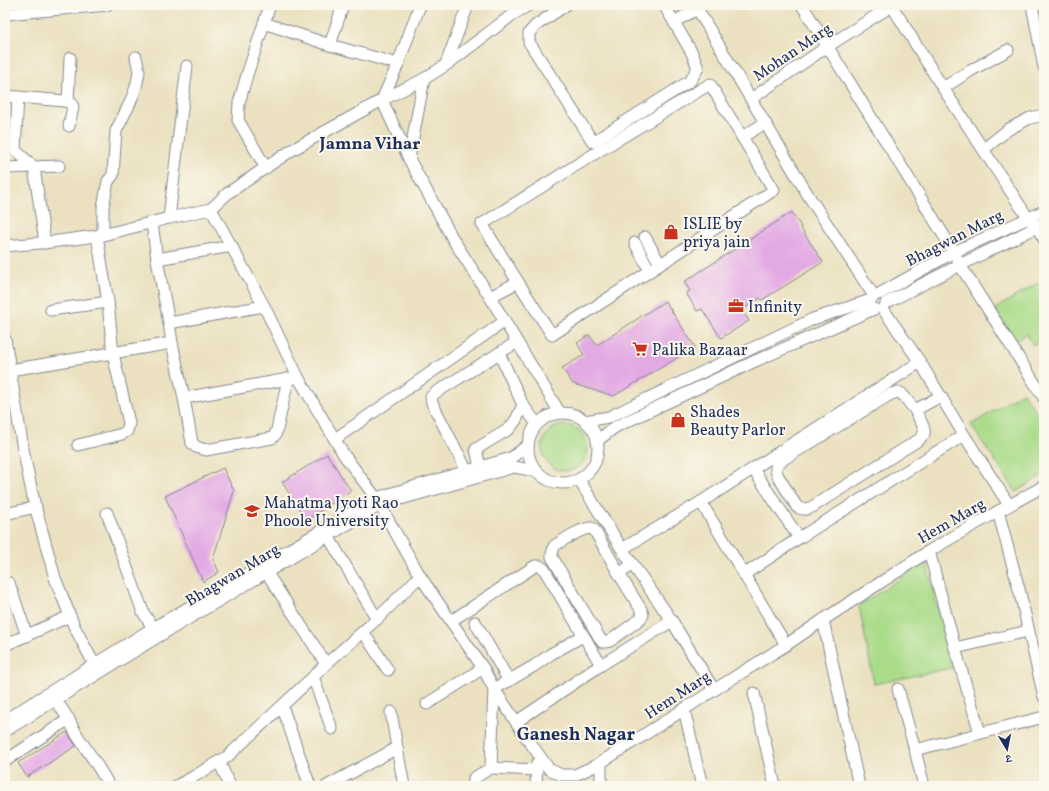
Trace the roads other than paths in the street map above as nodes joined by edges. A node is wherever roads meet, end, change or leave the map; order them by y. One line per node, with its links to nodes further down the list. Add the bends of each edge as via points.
1 (107, 5): 13 (street)
2 (270, 5): 15 (street)
3 (343, 5): 16 (street)
4 (420, 5): 21 (street)
5 (468, 5): 22 (street)
6 (529, 5): 22 (street)
7 (566, 5): 14 (street, via 535,26 529,33 529,42 593,142 690,81 698,68)
8 (664, 5): 14 (street)
9 (802, 5): 17 (street)
10 (892, 5): 17 (street, Mohan Marg); 26 (street)
11 (1032, 5): 24 (street)
12 (696, 7): 14 (street); 29 (street)
13 (10, 11)
14 (674, 22)
15 (264, 23): 16 (street); 41 (street, via 239,103 238,120)
16 (330, 45): 21 (street)
17 (828, 46): 29 (street, Mohan Marg); 53 (street)
18 (1008, 50): 26 (street)
19 (136, 57): 48 (street, via 139,72 136,87 116,131 113,175 108,181)
20 (70, 58): 31 (street)
21 (398, 64): 30 (street)
22 (446, 65): 25 (street)
23 (187, 66): 44 (street)
24 (1044, 67)
25 (424, 79): 30 (street); 37 (street)
26 (943, 88): 36 (street)
27 (5, 96): 28 (street)
28 (18, 97): 31 (street); 39 (street, via 15,150)
29 (751, 99): 33 (street)
30 (382, 100): 37 (street); 41 (street, via 292,150)
31 (68, 102): 34 (street, via 73,107)
32 (1044, 115): 36 (street, via 1030,118 1009,128)
33 (765, 123): 35 (street); 61 (street, via 808,195)
34 (69, 126)
35 (742, 137): 55 (street, via 774,190); 58 (street, via 710,84 482,224)
36 (984, 149): 45 (street)
37 (408, 159): 59 (street, via 454,241)
38 (59, 166): 39 (street)
39 (34, 167): 40 (street); 50 (street)
40 (5, 168)
41 (266, 168): 42 (street, via 228,193)
42 (211, 209): 44 (street); 52 (street, Hem Marg)
43 (1044, 211): 45 (street, Bhagwan Marg)
44 (169, 218): 46 (street)
45 (1028, 218): 47 (street); 53 (street, Bhagwan Marg)
46 (152, 223): 48 (street); 54 (street)
47 (1041, 226): 49 (street); 56 (street, Bhagwan Marg)
48 (100, 236): 50 (street); 60 (street)
49 (1044, 239)
50 (45, 243): 51 (street)
51 (5, 246)
52 (232, 246): 54 (street); 62 (street, Hem Marg)
53 (954, 252): 56 (street); 61 (street, Bhagwan Marg)
54 (157, 259): 65 (street)
55 (660, 264): 57 (street); 57 (street, via 640,240)
56 (960, 265): 61 (street, Bhagwan Marg); 76 (street)
57 (650, 270): 58 (street, via 552,335)
58 (518, 282): 59 (street)
59 (490, 297): 64 (street)
60 (108, 302): 63 (street); 70 (street)
61 (878, 302): 71 (street); 80 (street, Bhagwan Marg, via 813,319 609,417); 84 (street, Bhagwan Marg, via 615,427)
62 (264, 306): 65 (street); 73 (street, Hem Marg)
63 (51, 310)
64 (505, 321): 67 (street); 83 (street)
65 (169, 323): 68 (street)
66 (5, 339): 72 (street)
67 (517, 342): 69 (street); 79 (street)
68 (172, 343): 70 (street); 75 (street)
69 (499, 353): 77 (street); 88 (street, via 431,397)
70 (113, 354): 72 (street); 85 (street, via 129,423 127,431)
71 (920, 362): 74 (street); 90 (street)
72 (10, 370): 98 (street)
73 (293, 378): 75 (street); 75 (street, via 275,435 269,439 206,450 196,447 192,443); 83 (street, Hem Marg)
74 (941, 396): 78 (street); 82 (street)
75 (184, 398)
76 (1044, 398)
77 (523, 405): 81 (street); 87 (street, via 509,429)
78 (915, 410): 78 (street, via 924,430 920,439 812,507 802,510 797,507 776,471 776,466 782,460 891,394 902,394)
79 (560, 413): 80 (street, via 573,415); 81 (street, via 547,417)
80 (585, 421): 84 (street, via 593,430)
81 (537, 424): 86 (street, via 529,438)
82 (964, 435): 97 (street); 103 (street)
83 (335, 439): 95 (street, Hem Marg)
84 (597, 441): 93 (street, via 598,453 591,469)
85 (78, 445)
86 (528, 446): 89 (street, Bhagwan Marg, via 511,458); 92 (street, via 529,458)
87 (476, 449): 88 (street); 89 (street)
88 (457, 452): 91 (street)
89 (480, 467): 91 (street, Bhagwan Marg)
90 (753, 469): 96 (street); 103 (street)
91 (466, 471): 95 (street, Bhagwan Marg)
92 (536, 471): 93 (street, via 546,479 562,484); 95 (street, Bhagwan Marg, via 514,467 390,502)
93 (579, 480): 104 (street)
94 (1044, 486): 97 (street, Hem Marg)
95 (378, 502): 102 (street, Bhagwan Marg); 107 (street, Bhagwan Marg); 110 (street, Hem Marg)
96 (701, 502): 104 (street); 109 (street)
97 (1009, 505): 99 (street, Hem Marg)
98 (36, 507): 101 (street); 112 (street, via 55,578)
99 (998, 511): 105 (street, Hem Marg); 119 (street)
100 (107, 513): 118 (street, via 143,612)
101 (5, 514)
102 (328, 536): 107 (street, Bhagwan Marg); 113 (street)
103 (799, 538): 109 (street)
104 (622, 549): 106 (street)
105 (929, 551): 114 (street, Hem Marg); 125 (street)
106 (633, 564): 108 (street); 116 (street)
107 (264, 568): 118 (street, Bhagwan Marg); 127 (street); 137 (street, Bhagwan Marg, via 159,636)
108 (620, 574): 108 (street, via 643,614 610,641 602,642 552,557 554,546 592,528)
109 (745, 574): 123 (street)
110 (420, 576): 113 (street); 115 (street, Hem Marg)
111 (9, 583): 121 (street)
112 (70, 616): 121 (street); 126 (street)
113 (378, 619): 120 (street)
114 (823, 620): 123 (street, Hem Marg); 169 (street)
115 (451, 621): 122 (street, via 535,566 540,566); 129 (street, Hem Marg)
116 (672, 621): 128 (street); 135 (street)
117 (475, 622): 132 (street)
118 (153, 628): 126 (street, Bhagwan Marg)
119 (1028, 631): 125 (street); 138 (street)
120 (363, 632): 127 (street); 130 (street)
121 (27, 636): 124 (street)
122 (584, 636): 128 (street); 132 (street)
123 (786, 644): 135 (street, Hem Marg)
124 (5, 645)
125 (956, 648): 149 (street)
126 (94, 664): 137 (street, Bhagwan Marg)
127 (326, 664): 131 (street)
128 (601, 665): 146 (street)
129 (483, 668): 133 (street, Hem Marg); 139 (street)
130 (388, 670)
131 (313, 677): 140 (street); 147 (street)
132 (509, 680): 133 (street)
133 (494, 689): 146 (street, Hem Marg); 156 (street)
134 (898, 689): 151 (street)
135 (714, 690): 141 (street, Hem Marg)
136 (754, 693): 168 (street)
137 (52, 697): 144 (street, Bhagwan Marg); 145 (street); 148 (street, Bhagwan Marg)
138 (1044, 697)
139 (427, 704)
140 (282, 706): 154 (street); 161 (street)
141 (684, 709): 155 (street, Hem Marg); 167 (street)
142 (391, 712): 150 (street)
143 (1044, 717): 149 (street)
144 (5, 720)
145 (69, 720): 153 (street); 158 (street)
146 (516, 722): 152 (street, Hem Marg)
147 (332, 729)
148 (5, 732)
149 (980, 733): 151 (street)
150 (397, 748): 162 (street); 163 (street)
151 (915, 750): 170 (street)
152 (537, 753): 155 (street, Hem Marg, via 549,769 561,775 575,775); 157 (street)
153 (5, 761)
154 (219, 761): 159 (street); 160 (street)
155 (601, 762): 166 (street)
156 (491, 768): 157 (street); 164 (street, via 474,778)
157 (537, 770): 165 (street)
158 (109, 786)
159 (176, 786)
160 (230, 786)
161 (310, 786)
162 (327, 786)
163 (404, 786)
164 (474, 786)
165 (536, 786)
166 (601, 786)
167 (702, 786)
168 (776, 786)
169 (859, 786)
170 (924, 786)

